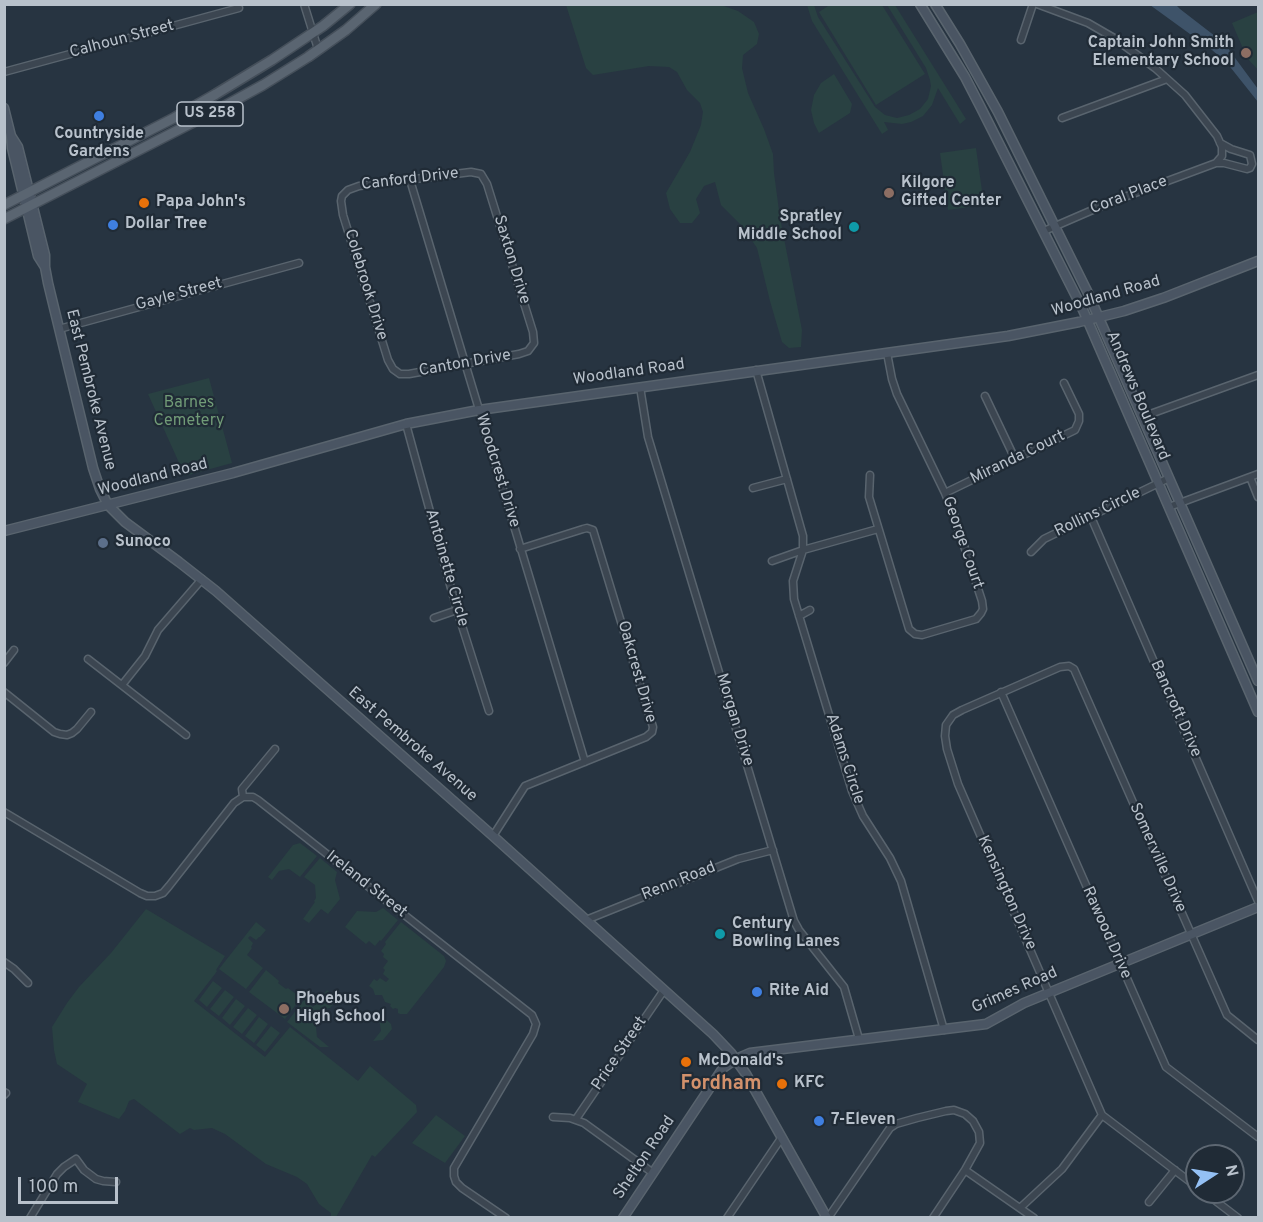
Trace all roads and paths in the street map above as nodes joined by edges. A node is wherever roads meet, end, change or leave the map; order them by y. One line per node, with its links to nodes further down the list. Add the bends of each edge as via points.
1 (304, 4): 8 (street)
2 (350, 4): 8 (main road, US 258)
3 (376, 4): 10 (main road, US 258)
4 (920, 4): 26 (main road, Andrews Boulevard, via 970,87)
5 (935, 4): 25 (main road, Andrews Boulevard, via 981,82)
6 (1035, 4): 9 (street); 12 (street, via 1088,22)
7 (239, 8): 11 (street, Calhoun Street)
8 (313, 33): 10 (street); 20 (main road, US 258, via 185,112)
9 (1021, 40)
10 (318, 49): 23 (main road, US 258, via 242,97)
11 (4, 72)
12 (1167, 79): 14 (street); 16 (street, via 1185,95)
13 (4, 108): 15 (main road, East Pembroke Avenue)
14 (1062, 118)
15 (8, 137): 20 (main road, East Pembroke Avenue)
16 (1220, 143): 17 (street, via 1222,156); 17 (street, via 1250,155 1252,164 1247,170)
17 (1216, 163): 25 (street, Coral Place)
18 (481, 174): 19 (street, Canford Drive); 32 (street, Saxton Drive, via 533,332)
19 (410, 180): 21 (street, Canford Drive, via 353,188); 34 (street, Woodcrest Drive)
20 (26, 194): 22 (main road, US 258); 23 (main road, East Pembroke Avenue)
21 (342, 196): 36 (street, Colebrook Drive, via 343,215 388,360)
22 (4, 205)
23 (30, 207): 24 (main road, US 258); 31 (main road, East Pembroke Avenue, via 45,255)
24 (4, 219)
25 (1054, 226): 26 (street, Coral Place); 29 (main road, Andrews Boulevard)
26 (1044, 231): 30 (main road, Andrews Boulevard)
27 (1258, 261): 29 (main road, Woodland Road)
28 (299, 263): 31 (street, Gayle Street)
29 (1099, 318): 30 (main road, Woodland Road); 42 (main road, Andrews Boulevard)
30 (1087, 321): 33 (main road, Woodland Road); 50 (main road, Andrews Boulevard)
31 (59, 329): 55 (main road, East Pembroke Avenue, via 96,478)
32 (531, 348): 34 (street, Canton Drive, via 519,354)
33 (887, 352): 35 (main road, Woodland Road); 52 (street, George Court, via 897,394)
34 (466, 363): 36 (street, Canton Drive, via 409,374); 41 (street, Woodcrest Drive)
35 (756, 370): 39 (main road, Woodland Road); 49 (street, Adams Circle)
36 (396, 372)
37 (1258, 375): 42 (street)
38 (1064, 383): 44 (street, Miranda Court, via 1079,414 1077,428)
39 (640, 387): 41 (main road, Woodland Road); 85 (street, Morgan Drive, via 648,437)
40 (985, 396): 44 (street)
41 (478, 410): 43 (main road, Woodland Road); 60 (street, Woodcrest Drive)
42 (1142, 417): 48 (main road, Andrews Boulevard)
43 (406, 424): 55 (main road, Woodland Road); 65 (street, Antoinette Circle)
44 (1015, 459): 52 (street, Miranda Court)
45 (1258, 474): 47 (street)
46 (870, 475): 58 (street, George Court, via 869,497)
47 (1250, 477): 53 (street); 54 (street)
48 (1169, 478): 50 (street, Rollins Circle); 54 (main road, Andrews Boulevard)
49 (787, 479): 51 (street); 61 (street, Adams Circle)
50 (1158, 483): 56 (main road, Andrews Boulevard); 57 (street, Rollins Circle)
51 (753, 488)
52 (945, 493): 58 (street, George Court, via 982,601 983,609 976,619 926,634 911,632)
53 (1258, 497)
54 (1180, 502): 56 (street); 72 (main road, Andrews Boulevard)
55 (108, 505): 59 (main road, Woodland Road); 64 (main road, East Pembroke Avenue, via 129,526)
56 (1169, 507): 78 (main road, Andrews Boulevard)
57 (1090, 517): 62 (street, Rollins Circle, via 1044,539); 86 (street, Bancroft Drive)
58 (878, 529): 61 (street)
59 (4, 531)
60 (520, 549): 81 (street, Woodcrest Drive); 81 (street, Oakcrest Drive, via 587,528 593,531 598,545 653,727 646,736)
61 (803, 550): 63 (street); 67 (street, Adams Circle, via 793,584)
62 (1031, 552)
63 (772, 561)
64 (202, 579): 73 (street, via 158,630 145,656); 84 (main road, East Pembroke Avenue)
65 (458, 610): 68 (street); 76 (street, Antoinette Circle)
66 (810, 610): 67 (street)
67 (800, 615): 95 (street, Adams Circle, via 852,791 901,881)
68 (434, 618)
69 (14, 650): 71 (street)
70 (88, 659): 73 (street)
71 (4, 663)
72 (1258, 681)
73 (122, 685): 79 (street)
74 (4, 692): 77 (street, via 60,734 72,733)
75 (1001, 693): 89 (street, Somerville Drive, via 1060,667 1069,666 1076,673); 91 (street, Rawood Drive); 94 (street, Kensington Drive, via 957,712 946,725 945,742 958,784)
76 (489, 711)
77 (91, 712)
78 (1258, 712)
79 (186, 735)
80 (275, 749): 82 (street, via 242,789)
81 (585, 762): 84 (street, Oakcrest Drive, via 525,786)
82 (243, 796): 83 (street, via 163,893 155,896 140,893); 113 (street, Ireland Street, via 258,800 532,1015 536,1024 533,1034 454,1168 456,1182 462,1188)
83 (4, 812)
84 (493, 836): 88 (main road, East Pembroke Avenue)
85 (773, 850): 88 (street, Renn Road, via 738,859); 96 (street, Morgan Drive, via 794,921 844,987)
86 (1258, 901)
87 (1258, 907): 89 (main road, Grimes Road)
88 (586, 920): 93 (main road, East Pembroke Avenue)
89 (1190, 934): 91 (main road, Grimes Road); 97 (street, Somerville Drive, via 1227,1015)
90 (4, 962): 92 (street)
91 (1119, 963): 94 (main road, Grimes Road); 103 (street, Rawood Drive, via 1166,1066)
92 (28, 983)
93 (664, 990): 98 (main road, East Pembroke Avenue); 101 (street, Price Street)
94 (1049, 992): 95 (main road, Grimes Road, via 986,1024); 99 (street, Kensington Drive)
95 (944, 1030): 96 (main road, Grimes Road)
96 (859, 1039): 98 (main road, Grimes Road, via 750,1053)
97 (1258, 1040)
98 (736, 1059): 102 (main road, East Pembroke Avenue); 106 (main road, Shelton Road, via 723,1068)
99 (1102, 1114): 105 (street, Kensington Drive); 111 (street, via 1062,1169)
100 (553, 1117): 101 (street)
101 (576, 1119): 106 (street)
102 (782, 1137): 115 (street); 116 (main road, East Pembroke Avenue)
103 (1258, 1137)
104 (965, 1170): 111 (street); 116 (street, via 980,1143 979,1132 969,1117 950,1110 896,1124 884,1135); 117 (street)
105 (1175, 1170): 107 (street, Kensington Drive); 109 (street)
106 (653, 1173): 114 (main road, Shelton Road)
107 (1185, 1178)
108 (116, 1182): 112 (street, via 96,1179 76,1159 57,1174)
109 (1149, 1202)
110 (1220, 1204): 119 (street)
111 (1020, 1208): 118 (street)
112 (30, 1218)
113 (506, 1218)
114 (623, 1218)
115 (727, 1218)
116 (828, 1218)
117 (933, 1218)
118 (1034, 1218)
119 (1238, 1218)

